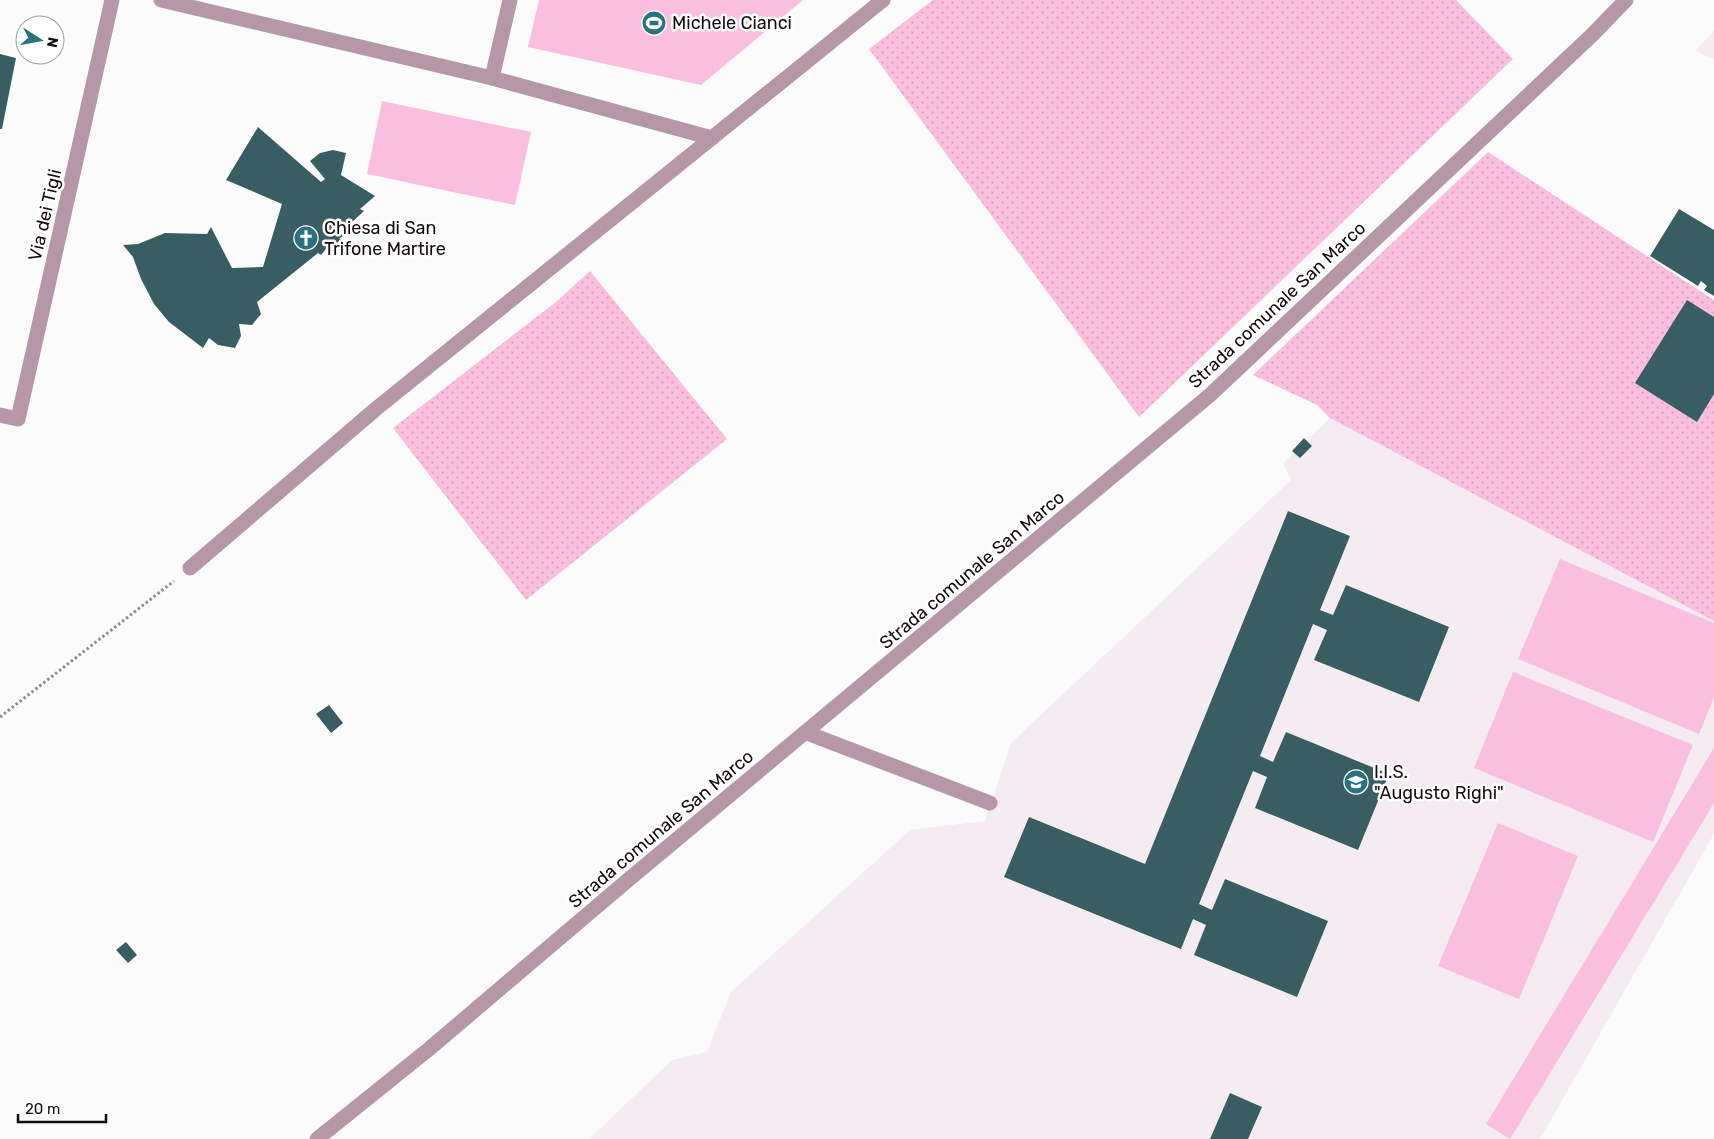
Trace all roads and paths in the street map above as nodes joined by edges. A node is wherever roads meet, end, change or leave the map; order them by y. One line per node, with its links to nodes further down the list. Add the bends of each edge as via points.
1 (112, 0): 8 (street, Via dei Tigli, via 18,419)
2 (161, 0): 6 (street)
3 (510, 0): 6 (street)
4 (883, 0): 7 (street)
5 (1626, 0): 11 (street, Strada comunale San Marco, via 1210,395)
6 (492, 78): 7 (street)
7 (712, 138): 9 (street, via 377,408)
8 (0, 415)
9 (190, 568): 10 (path)
10 (0, 717)
11 (807, 733): 12 (street); 13 (street, Strada comunale San Marco)
12 (990, 803)
13 (317, 1139)

